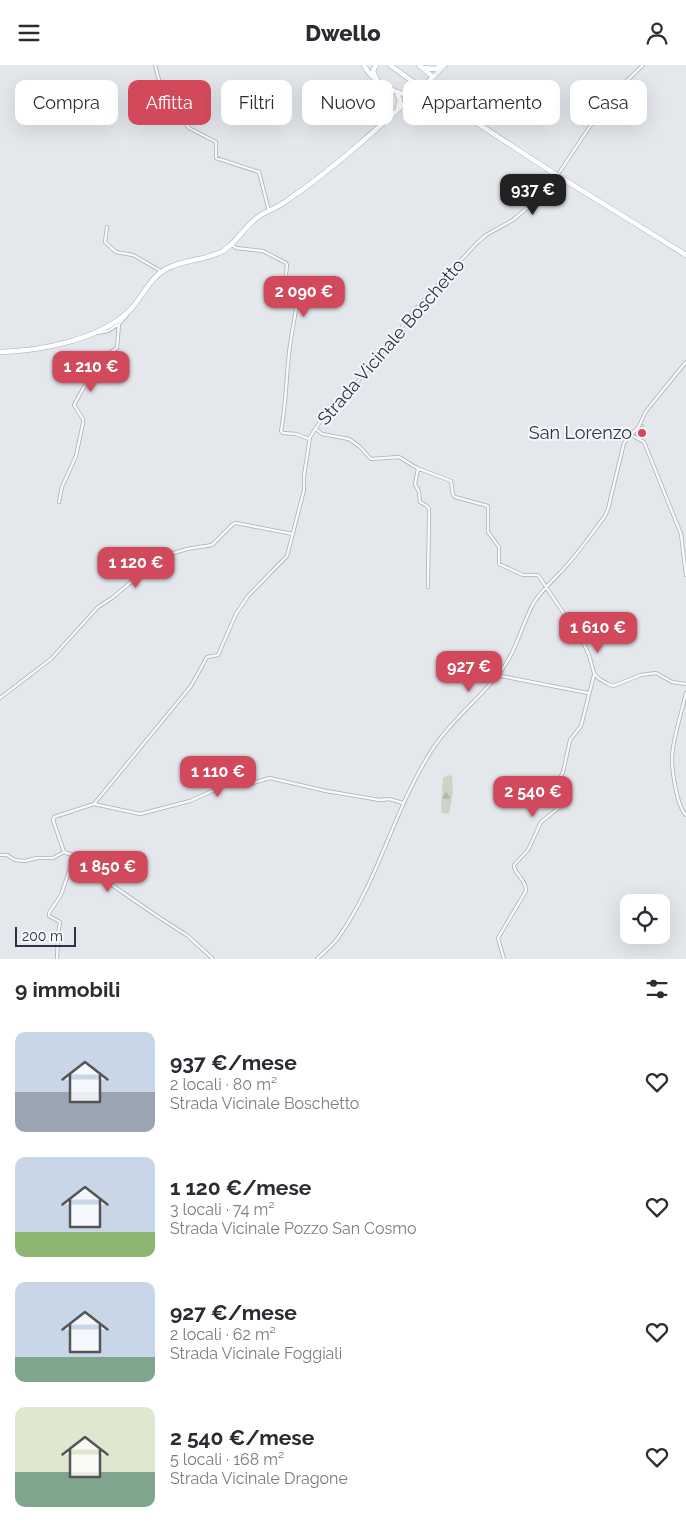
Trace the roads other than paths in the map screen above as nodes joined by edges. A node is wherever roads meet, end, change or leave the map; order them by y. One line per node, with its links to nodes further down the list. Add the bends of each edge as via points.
1 (155, 65): 16 (street, via 162,91 190,128 216,142 216,159 259,172)
2 (364, 65): 9 (main road)
3 (376, 65): 9 (main road, via 373,71)
4 (390, 65): 19 (main road, bridge, via 552,172)
5 (444, 65): 7 (main road, via 435,69); 8 (street)
6 (642, 65): 26 (street, Strada Vicinale Boschetto, via 608,99 551,185 512,220 482,238 409,316 354,386 330,407)
7 (424, 68): 8 (main road)
8 (432, 77): 10 (main road)
9 (377, 79): 11 (main road)
10 (429, 80)
11 (399, 94): 12 (main road); 13 (main road); 15 (main road)
12 (403, 94)
13 (403, 98)
14 (403, 105): 15 (main road)
15 (396, 111): 16 (main road, via 338,162 285,203)
16 (269, 211): 18 (main road, via 245,227)
17 (107, 227): 20 (street, via 105,242 116,252 133,255)
18 (231, 244): 21 (main road, via 205,259 181,263 165,270 152,281); 28 (street, via 236,248 263,251 286,263 285,283 298,286 281,431)
19 (686, 255)
20 (159, 271)
21 (129, 311): 22 (street); 23 (main road)
22 (119, 324): 23 (street, via 108,331); 30 (street, via 117,348 109,353 74,405 83,423 76,455)
23 (96, 332): 24 (main road, via 42,348)
24 (0, 352)
25 (686, 362): 27 (street)
26 (316, 429): 28 (street, Strada Vicinale Boschetto); 29 (street, via 349,439 373,459 399,457)
27 (630, 435): 32 (street, via 644,442 671,508 681,535); 34 (street, via 623,446 608,509 569,564)
28 (309, 439): 31 (street, Strada Vicinale Boschetto, via 304,490)
29 (418, 469): 33 (street, via 415,484 420,502 429,509); 34 (street, via 451,481 455,497 488,506 488,532 499,547 499,564 523,575 538,575)
30 (59, 502)
31 (293, 534): 40 (street, via 236,523 212,545 162,557 98,607 51,659); 42 (street, Strada Vicinale Boschetto, via 287,556 248,596 236,614 218,655 206,657 191,686)
32 (686, 575)
33 (428, 587)
34 (547, 587): 35 (street, via 533,605 514,651); 36 (street, via 583,642)
35 (498, 674): 38 (street); 41 (street, via 428,756)
36 (594, 674): 37 (street, via 611,686 647,673); 38 (street)
37 (686, 684)
38 (588, 693): 50 (street, via 581,726 570,740 558,782 561,806 541,822 528,850 514,865 514,870 526,884 526,891 498,938)
39 (686, 693): 43 (street, via 672,759 678,796)
40 (0, 698)
41 (403, 803): 42 (street, via 270,778 246,785 226,785 190,801 140,814); 49 (street, via 370,885 337,939)
42 (94, 804): 44 (street, via 54,817)
43 (686, 815)
44 (64, 852): 45 (street); 46 (street, via 53,858 25,861)
45 (75, 854): 47 (street, via 61,895 49,913 60,922); 48 (street, via 100,870 112,885 188,936)
46 (0, 855)
47 (57, 959)
48 (213, 959)
49 (317, 959)
50 (504, 959)

